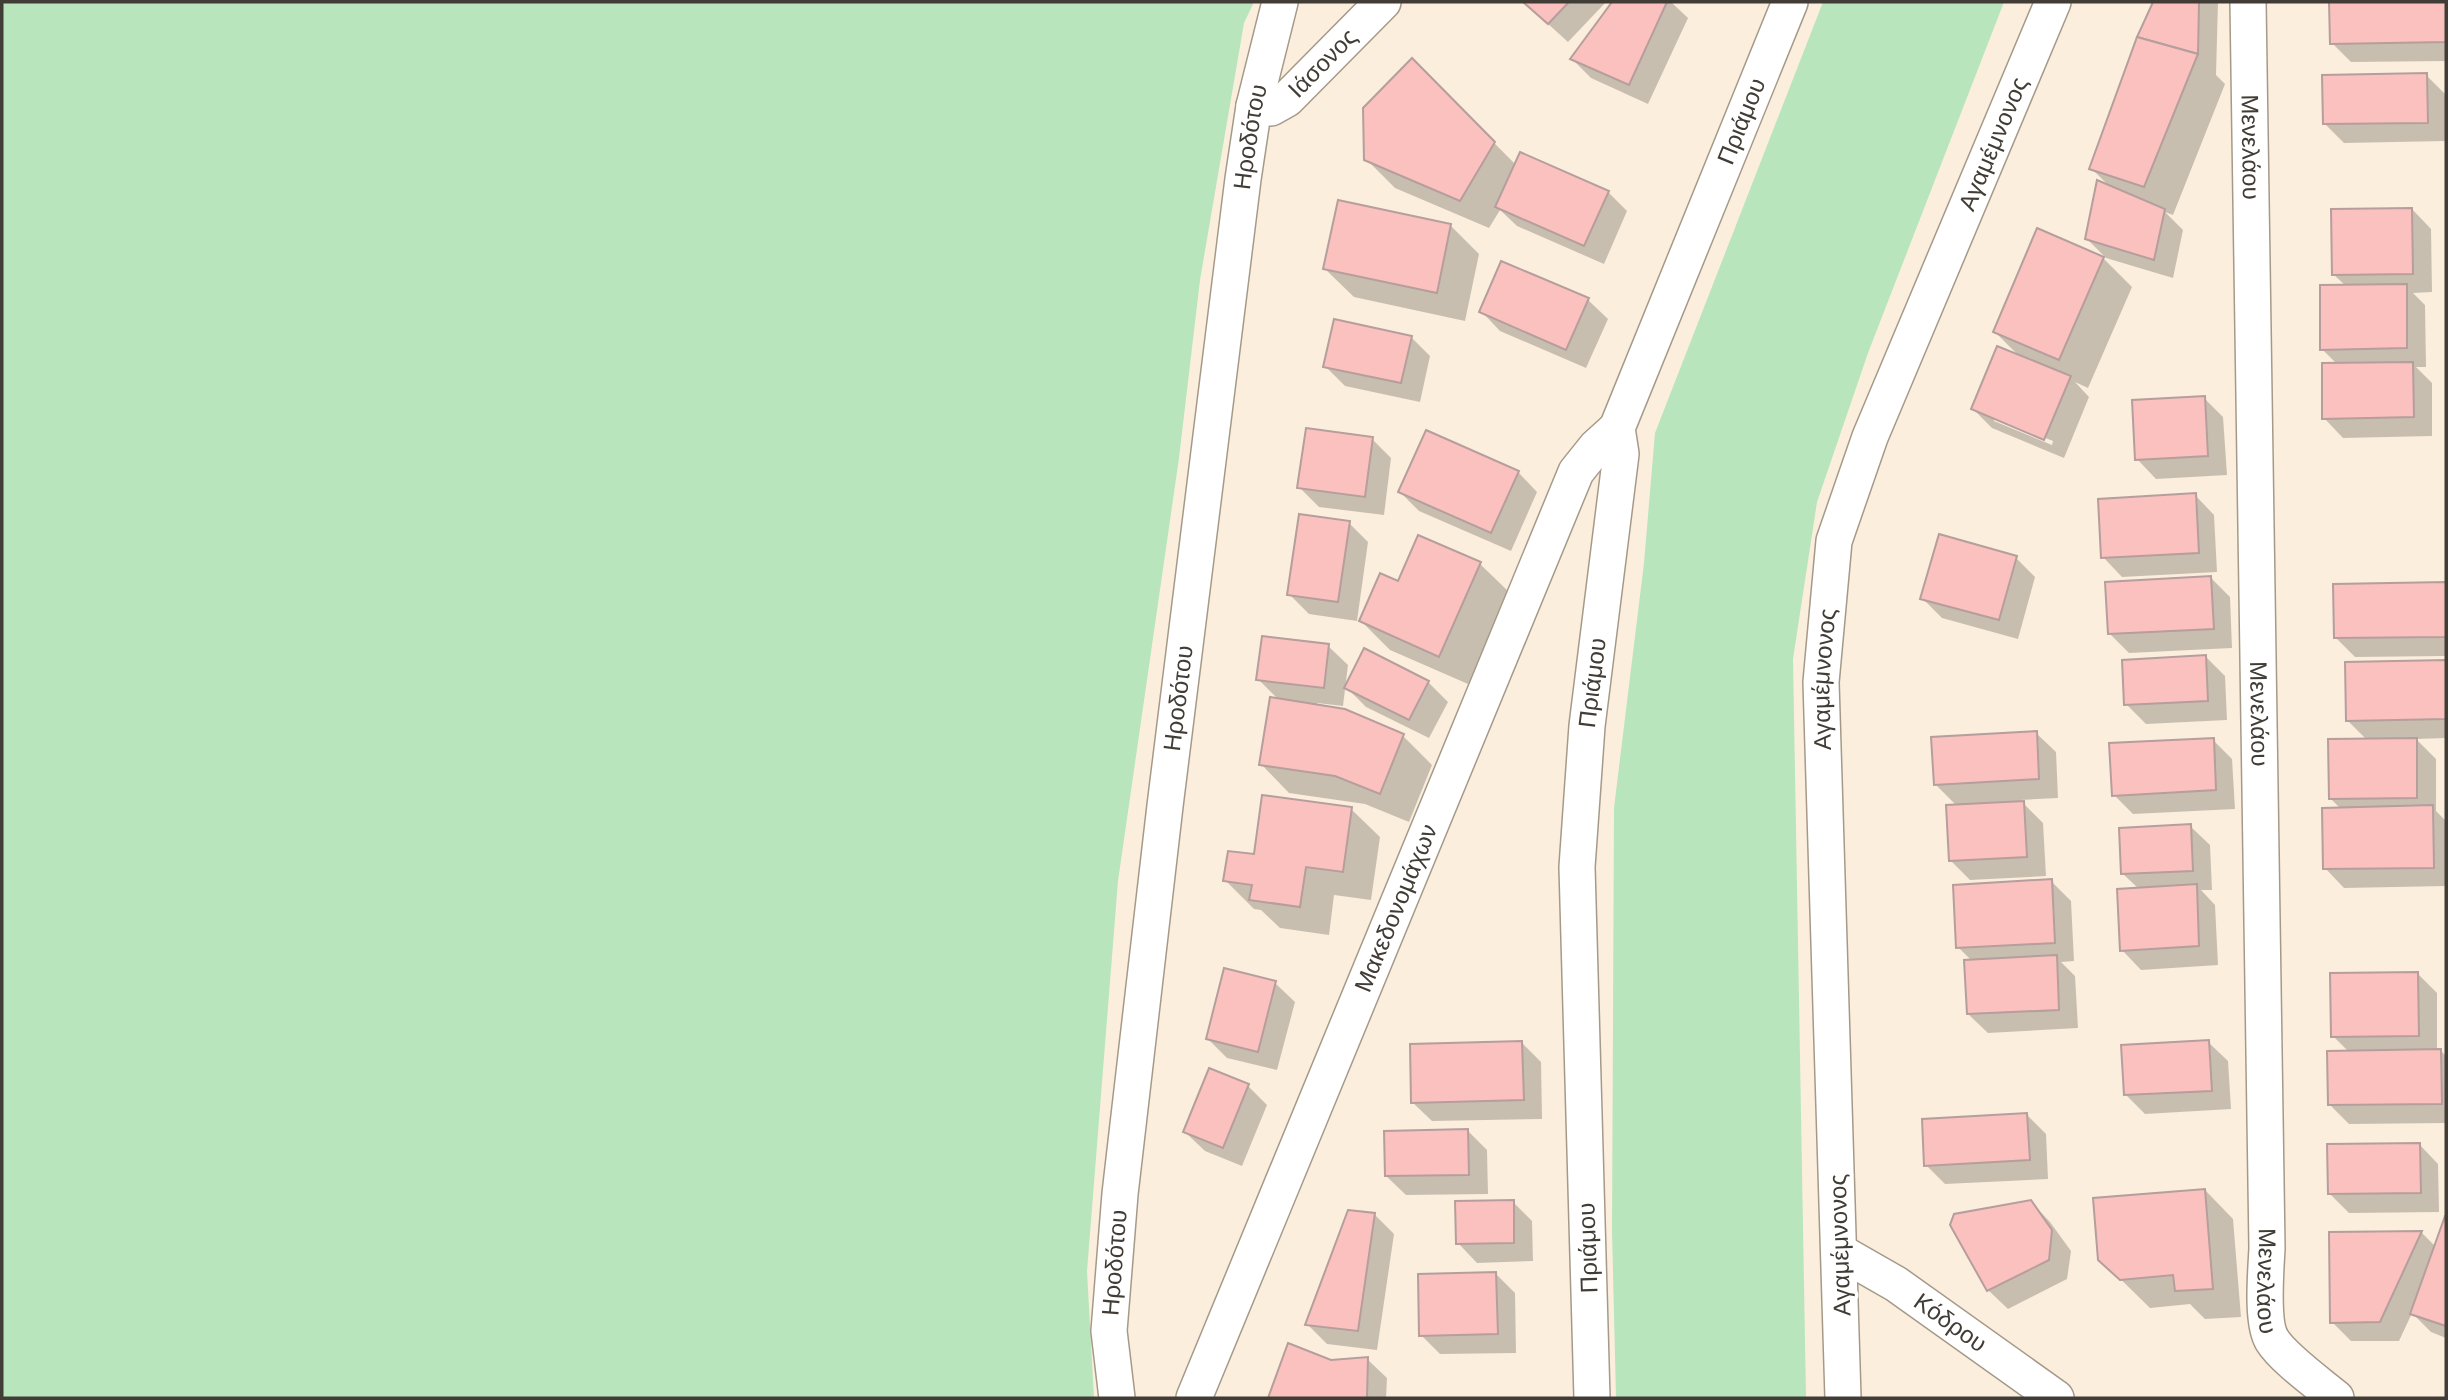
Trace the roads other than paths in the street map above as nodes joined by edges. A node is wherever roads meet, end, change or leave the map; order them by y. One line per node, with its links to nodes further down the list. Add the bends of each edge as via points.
1 (1280, 2): 6 (street, Ηροδότου)
2 (1383, 2): 6 (street, Ιάσονος, via 1287,99 1271,108)
3 (1790, 2): 7 (street, Πριάμου)
4 (2053, 2): 8 (street, Αγαμέμνονος, via 1870,437 1834,541 1821,682)
5 (2248, 2): 14 (street, Μενελάου, via 2267,1248 2264,1302 2271,1339)
6 (1254, 106): 9 (street, Ηροδότου, via 1164,806 1120,1194 1109,1331)
7 (1616, 428): 10 (street, Μακεδονομάχων, via 1576,472); 11 (street, Πριάμου, via 1622,454 1587,726 1577,867)
8 (1840, 1252): 12 (street, Αγαμέμνονος); 13 (street, Κόδρου, via 1896,1284)
9 (1117, 1398)
10 (1194, 1398)
11 (1592, 1398)
12 (1843, 1398)
13 (2056, 1398)
14 (2336, 1398)

